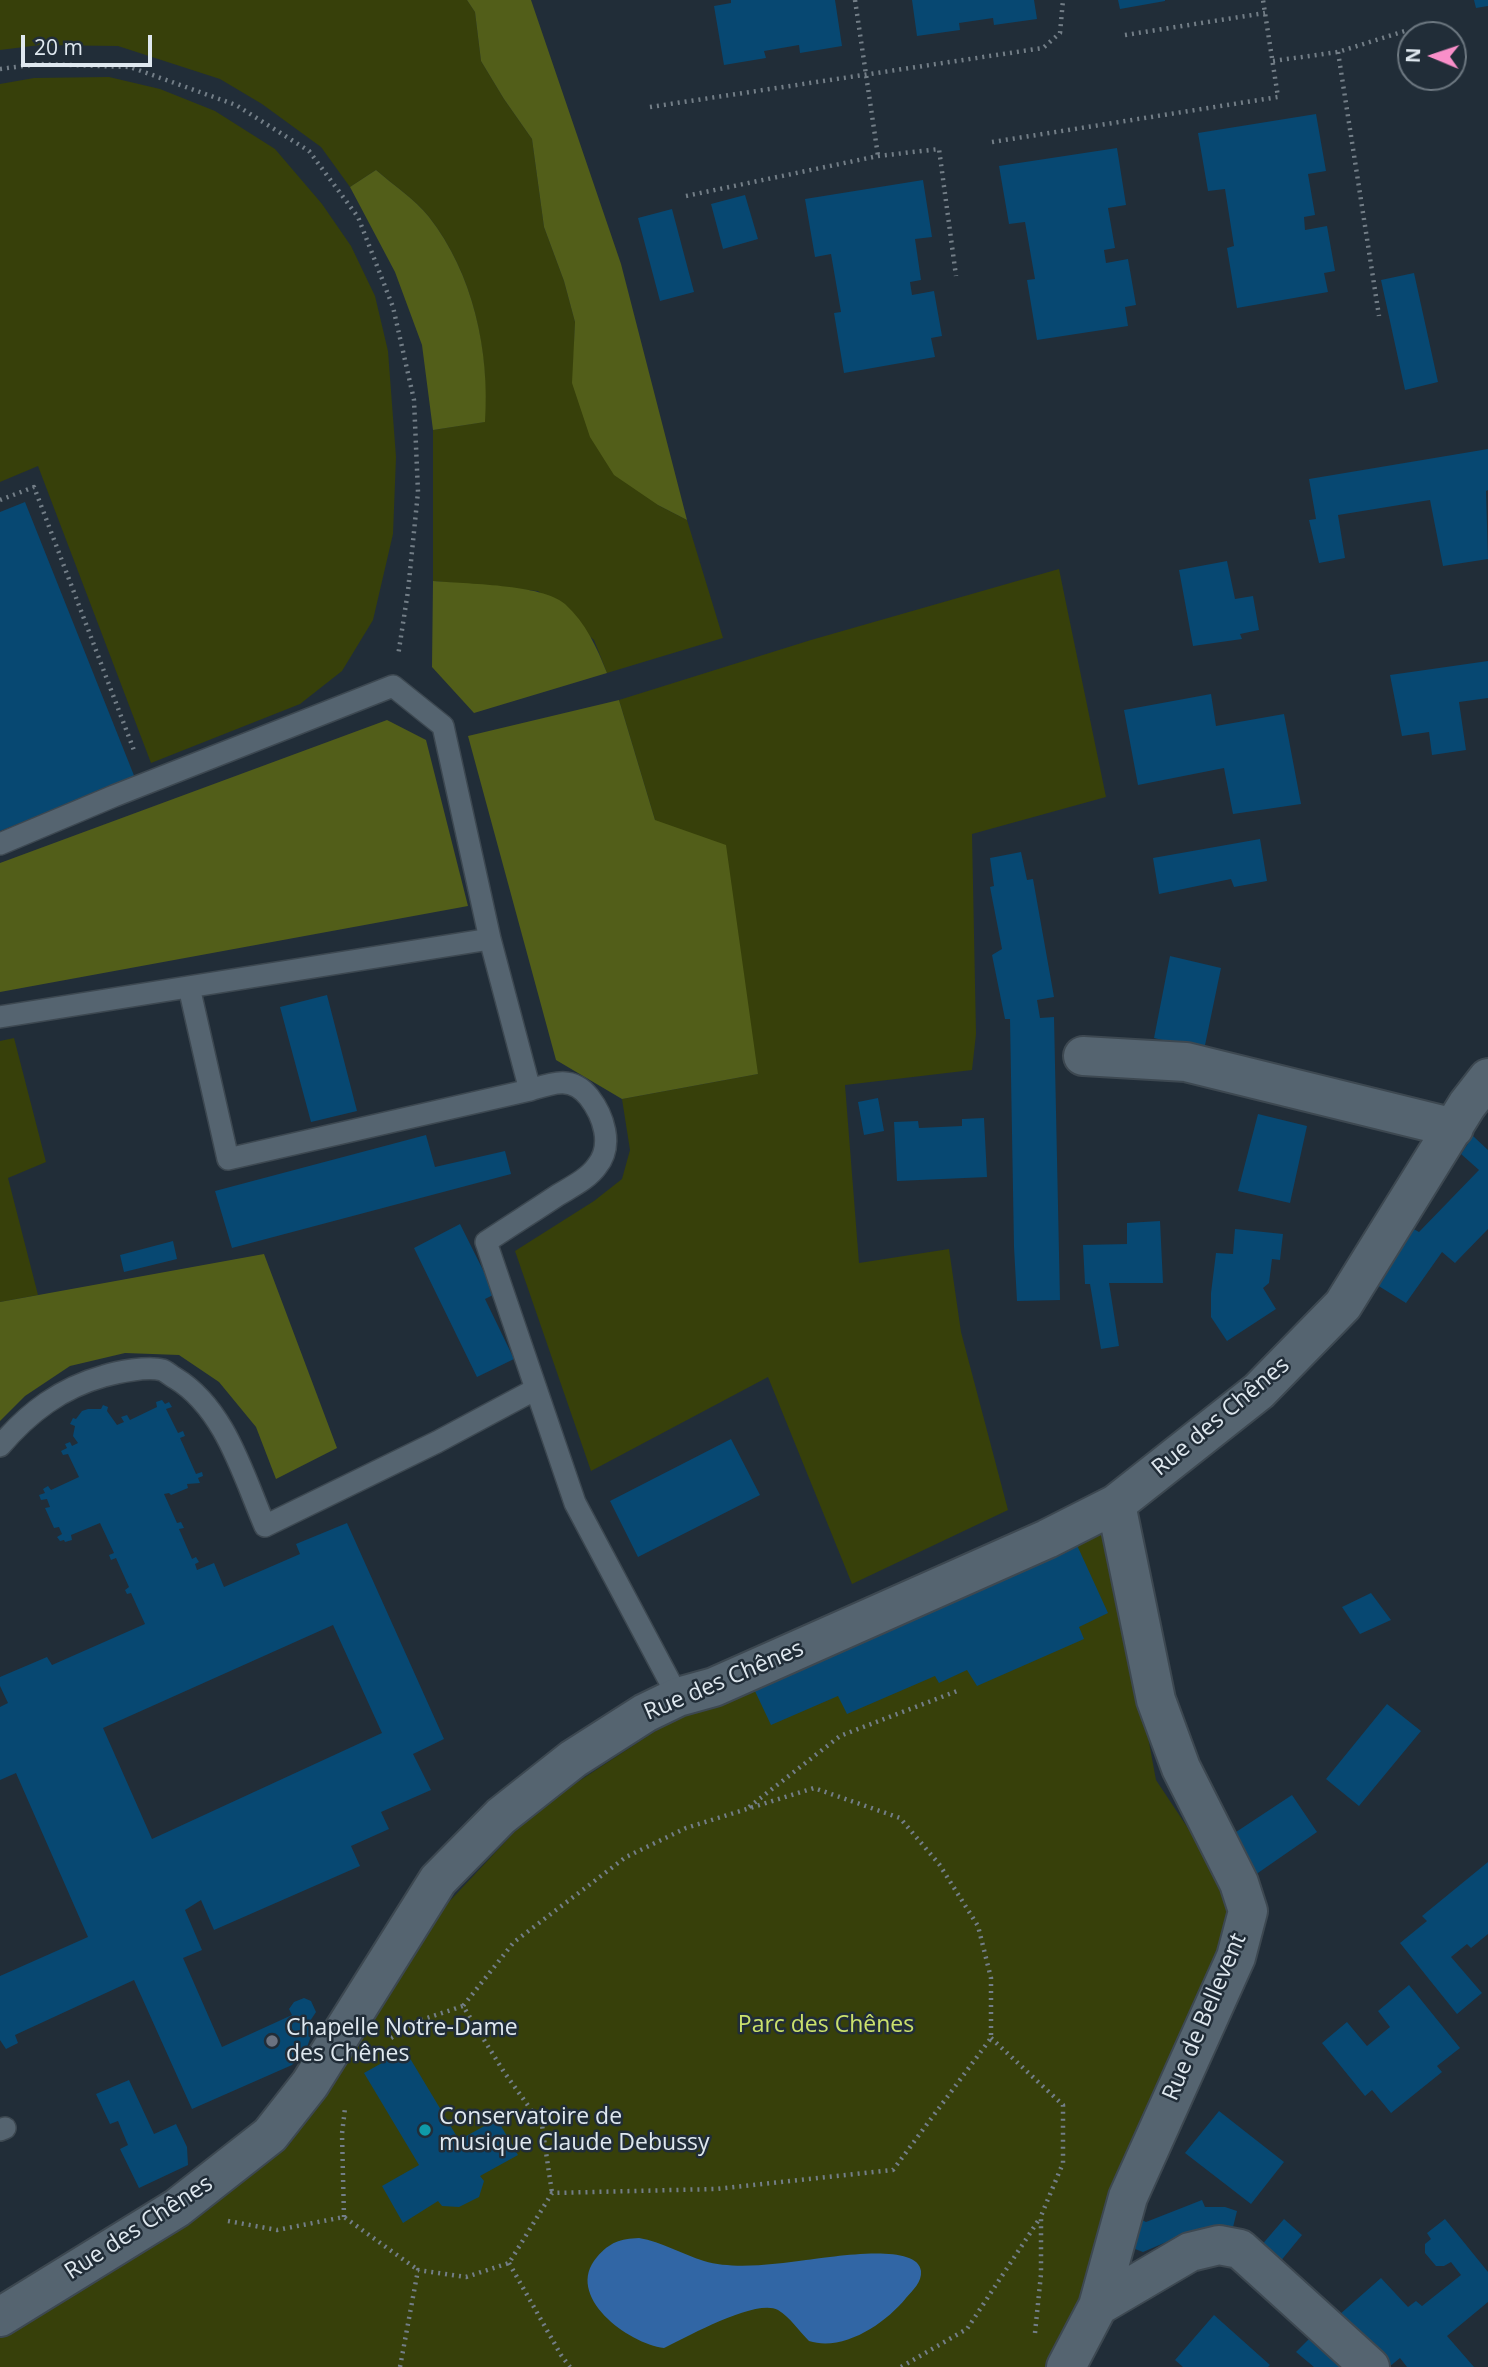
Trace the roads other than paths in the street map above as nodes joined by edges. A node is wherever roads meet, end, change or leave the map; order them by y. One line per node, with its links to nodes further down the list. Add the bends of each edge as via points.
1 (0, 844): 2 (lane, via 393,686 443,726)
2 (490, 939): 3 (lane); 6 (lane)
3 (189, 988): 4 (lane); 6 (lane, via 229,1159)
4 (0, 1017)
5 (1083, 1056): 7 (street, Rue des Chênes, via 1186,1062)
6 (530, 1090): 8 (lane, via 560,1081 583,1090 597,1107 606,1140 597,1166 582,1179 486,1242)
7 (1474, 1108): 10 (street, Rue des Chênes, via 1343,1305 1259,1391)
8 (536, 1389): 9 (lane, via 437,1443 265,1526 217,1420 189,1387 161,1369 120,1371 57,1394 20,1423); 11 (lane, via 575,1503)
9 (0, 1446)
10 (1116, 1504): 11 (street, Rue des Chênes, via 726,1682); 12 (street, Rue de Bellevent, via 1156,1700 1181,1768 1239,1883 1248,1911 1236,1957 1128,2197)
11 (678, 1698): 13 (street, Rue des Chênes, via 645,1713 573,1759 501,1815 438,1880 310,2084 270,2135 177,2208)
12 (1098, 2306): 14 (street, Rue de Bellevent); 15 (street, via 1190,2252 1219,2245 1240,2249)
13 (0, 2316)
14 (1066, 2367)
15 (1370, 2367)

